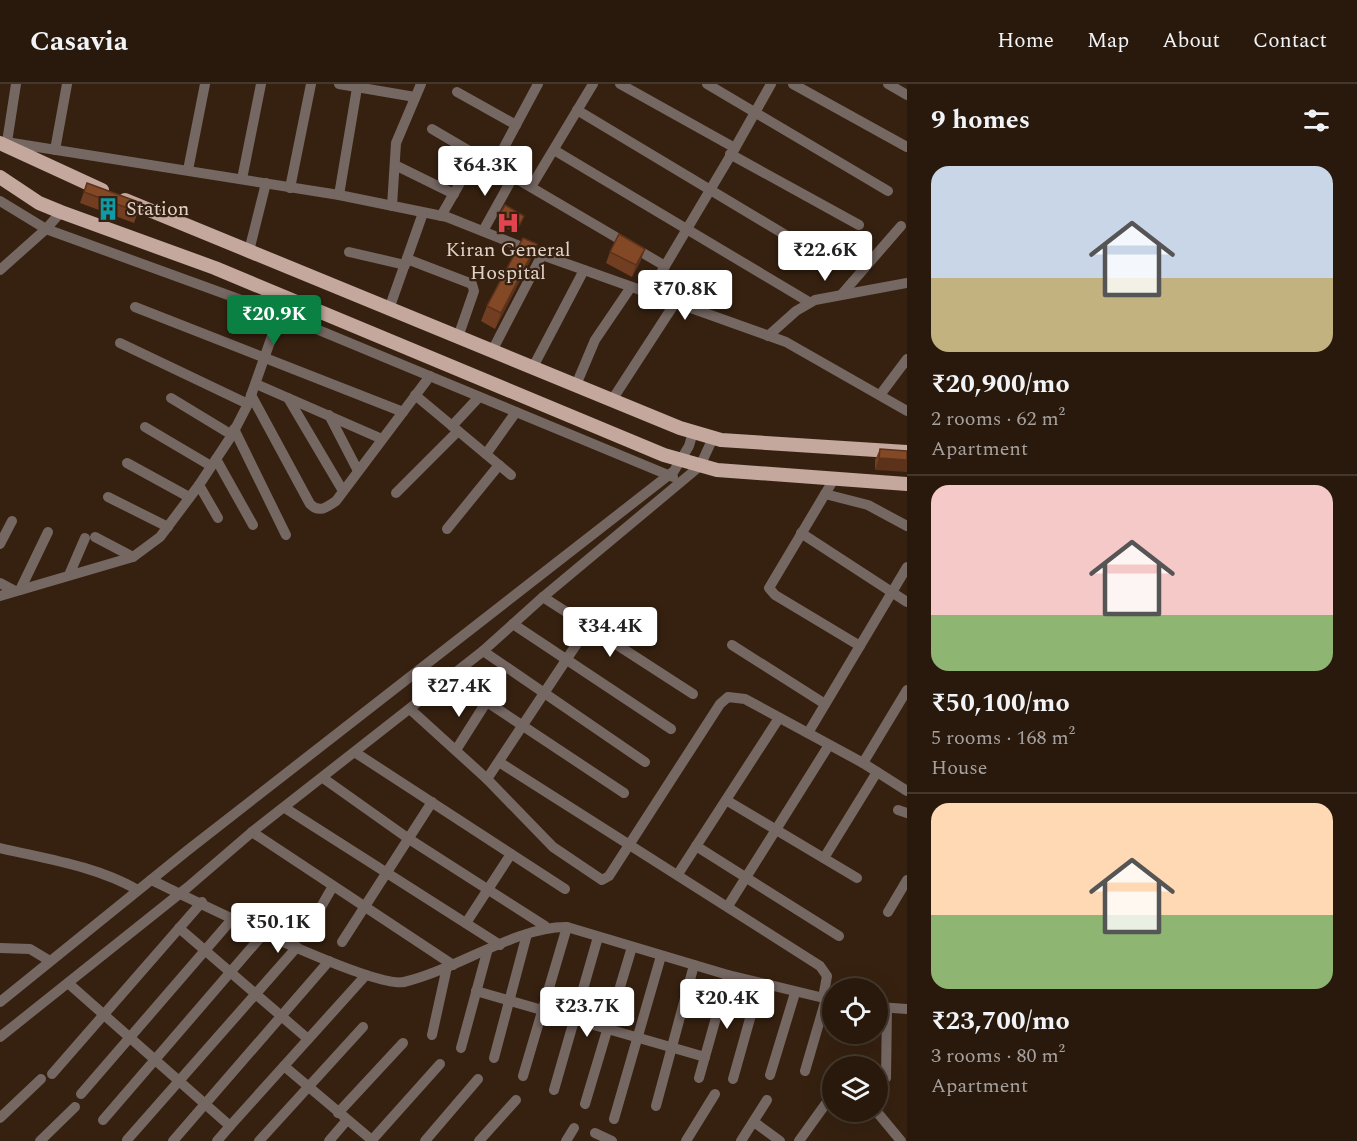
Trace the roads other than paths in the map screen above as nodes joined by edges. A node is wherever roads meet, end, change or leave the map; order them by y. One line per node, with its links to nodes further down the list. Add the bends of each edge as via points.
1 (16, 84): 23 (street)
2 (67, 84): 25 (street)
3 (205, 84): 31 (street)
4 (261, 84): 34 (street)
5 (310, 84): 36 (street)
6 (339, 84): 15 (street)
7 (421, 84): 18 (street)
8 (593, 84): 19 (street)
9 (620, 84): 27 (street)
10 (707, 84): 20 (street)
11 (771, 84): 20 (street)
12 (793, 84): 24 (street)
13 (888, 84): 17 (street)
14 (533, 86): 21 (street)
15 (357, 88): 18 (street); 41 (street)
16 (457, 92): 21 (street)
17 (907, 95)
18 (415, 97): 29 (street, via 396,143)
19 (577, 110): 26 (street); 38 (street)
20 (756, 112): 27 (street); 39 (street)
21 (516, 125): 30 (street)
22 (432, 129): 28 (street)
23 (2, 142): 25 (street); 52 (main road, via 49,168)
24 (907, 147)
25 (55, 150): 31 (street)
26 (554, 150): 37 (street); 49 (street)
27 (733, 151): 38 (street); 47 (street)
28 (476, 155): 30 (street); 40 (street)
29 (395, 165): 40 (street); 43 (street)
30 (494, 166): 33 (street)
31 (188, 170): 34 (street)
32 (0, 177): 44 (main road, via 39,203)
33 (513, 177): 37 (street); 51 (street)
34 (242, 179): 35 (street)
35 (266, 183): 36 (street); 52 (street)
36 (290, 188): 41 (street)
37 (531, 188): 57 (street)
38 (710, 189): 49 (street); 56 (street)
39 (888, 191)
40 (453, 194): 46 (street)
41 (339, 195): 43 (street)
42 (0, 201): 50 (street)
43 (392, 206): 45 (street)
44 (61, 212): 50 (street); 64 (main road, via 215,268)
45 (423, 213): 46 (street); 55 (street)
46 (441, 216): 51 (street)
47 (859, 225)
48 (901, 226): 63 (street)
49 (687, 228): 57 (street); 65 (street)
50 (46, 229): 58 (street); 69 (street)
51 (483, 231): 54 (street)
52 (249, 251): 68 (main road)
53 (349, 252): 55 (street)
54 (542, 255): 59 (street); 73 (street)
55 (406, 262): 68 (street); 71 (street, via 472,284 474,291)
56 (834, 264)
57 (665, 266): 62 (street)
58 (0, 270)
59 (584, 270): 61 (street); 76 (street)
60 (907, 283): 63 (street)
61 (631, 287): 62 (street); 79 (street, via 595,340)
62 (650, 292): 66 (street)
63 (842, 294): 65 (street)
64 (285, 299): 69 (street); 99 (main road)
65 (809, 302): 70 (street)
66 (675, 303): 70 (street); 86 (street)
67 (135, 307): 74 (street)
68 (389, 309): 71 (main road)
69 (280, 315): 74 (street); 77 (street)
70 (768, 336): 81 (street, via 786,342)
71 (458, 337): 73 (main road)
72 (120, 343): 85 (street)
73 (492, 351): 76 (main road)
74 (265, 357): 78 (street); 88 (street)
75 (907, 359): 81 (street)
76 (533, 368): 79 (main road)
77 (430, 376): 80 (street); 82 (street)
78 (255, 384): 84 (street); 85 (street)
79 (576, 385): 86 (main road)
80 (416, 395): 88 (street); 92 (street)
81 (879, 395): 87 (street)
82 (479, 397): 89 (street); 92 (street)
83 (171, 398): 93 (street)
84 (288, 398): 90 (street); 111 (street)
85 (250, 400): 93 (street); 111 (street, via 315,509 322,510 336,501)
86 (612, 400): 94 (main road)
87 (907, 411)
88 (403, 412): 96 (street)
89 (516, 412): 98 (street); 106 (street)
90 (328, 415): 96 (street); 104 (street)
91 (145, 427): 100 (street)
92 (455, 428): 98 (street); 112 (street)
93 (233, 432): 100 (street); 124 (street)
94 (693, 432): 95 (main road); 99 (street)
95 (713, 438): 97 (main road); 103 (street)
96 (382, 439): 104 (street)
97 (907, 452)
98 (486, 454): 102 (street)
99 (682, 460): 103 (main road); 106 (street)
100 (213, 462): 109 (street); 118 (street)
101 (127, 463): 115 (street)
102 (499, 465): 105 (street); 121 (street)
103 (700, 466): 107 (street); 108 (main road)
104 (358, 471): 111 (street)
105 (511, 475)
106 (669, 476): 107 (street); 178 (street)
107 (685, 479): 133 (street)
108 (834, 479): 110 (main road); 113 (street)
109 (199, 484): 115 (street); 116 (street)
110 (907, 484)
111 (343, 491)
112 (396, 493)
113 (825, 494): 119 (street, via 868,506); 123 (street)
114 (108, 497): 120 (street)
115 (189, 497): 120 (street)
116 (218, 518)
117 (12, 521): 125 (street)
118 (253, 525)
119 (907, 525)
120 (168, 527): 126 (street)
121 (447, 530)
122 (48, 532): 130 (street)
123 (801, 533): 131 (street); 138 (street, via 771,584 771,591)
124 (286, 535)
125 (0, 544)
126 (133, 557): 128 (street); 128 (street, via 90,537)
127 (907, 567): 131 (street)
128 (69, 575): 130 (street)
129 (0, 583): 130 (street)
130 (18, 591): 132 (street)
131 (892, 592): 134 (street); 138 (street)
132 (0, 597)
133 (543, 597): 135 (street); 136 (street)
134 (907, 602)
135 (513, 624): 139 (street); 140 (street)
136 (588, 627): 140 (street); 143 (street)
137 (732, 645): 146 (street)
138 (860, 646): 146 (street)
139 (483, 651): 141 (street); 144 (street)
140 (566, 661): 144 (street); 150 (street)
141 (448, 676): 145 (street); 147 (street)
142 (907, 690): 157 (street)
143 (693, 694)
144 (543, 695): 149 (street); 156 (street)
145 (487, 701): 149 (street); 153 (street)
146 (825, 704): 151 (street)
147 (411, 710): 153 (street); 154 (street)
148 (779, 718): 151 (street); 163 (street); 169 (street, via 739,697 723,700)
149 (523, 725): 155 (street); 162 (street)
150 (671, 729)
151 (808, 733): 152 (street)
152 (829, 745): 157 (street); 166 (street)
153 (456, 750): 160 (street)
154 (356, 753): 159 (street); 164 (street)
155 (499, 762): 160 (street); 169 (street)
156 (645, 762)
157 (863, 763): 158 (street)
158 (877, 772): 161 (street); 173 (street)
159 (323, 778): 165 (street); 168 (street)
160 (488, 779): 169 (street, via 554,847 599,879 609,876)
161 (907, 791)
162 (624, 792)
163 (726, 800): 166 (street); 170 (street)
164 (432, 802): 168 (street); 172 (street)
165 (285, 808): 167 (street); 174 (street)
166 (776, 830): 173 (street); 176 (street)
167 (252, 832): 180 (street); 183 (street)
168 (409, 838): 174 (street); 184 (street)
169 (628, 843): 175 (street)
170 (696, 846): 175 (street); 176 (street)
171 (0, 848): 182 (street, via 92,869)
172 (511, 854): 181 (street); 184 (street)
173 (824, 858): 177 (street)
174 (387, 872): 187 (street); 190 (street)
175 (678, 874): 186 (street)
176 (746, 877): 186 (street); 197 (street)
177 (857, 878)
178 (151, 880): 182 (street); 183 (street)
179 (907, 880): 188 (street)
180 (333, 886): 187 (street); 191 (street)
181 (565, 889)
182 (138, 890): 207 (street)
183 (184, 890): 185 (street); 215 (street)
184 (488, 890): 190 (street); 192 (street)
185 (202, 902): 189 (street); 194 (street)
186 (728, 906): 214 (street, via 824,969)
187 (365, 907): 199 (street); 210 (street)
188 (888, 912)
189 (233, 918): 195 (street); 204 (street)
190 (466, 923): 200 (street)
191 (309, 926)
192 (545, 926): 193 (street); 196 (street)
193 (567, 927): 198 (street); 225 (street)
194 (180, 928): 204 (street); 226 (street)
195 (265, 932): 201 (street); 211 (street)
196 (527, 934): 200 (street); 221 (street)
197 (839, 936)
198 (598, 937): 202 (street); 229 (street)
199 (342, 942)
200 (500, 945): 205 (street)
201 (297, 947): 208 (street); 219 (street)
202 (632, 947): 206 (street); 231 (street)
203 (0, 948): 207 (street, via 30,949)
204 (205, 950): 211 (street); 234 (street)
205 (487, 952): 210 (street); 217 (street)
206 (661, 956): 209 (street); 235 (street)
207 (50, 960): 222 (street)
208 (329, 962): 212 (street); 228 (street)
209 (694, 965): 213 (street); 239 (street)
210 (450, 966): 212 (street, via 396,983); 232 (street)
211 (231, 972): 219 (street); 242 (street)
212 (366, 975): 236 (street)
213 (728, 975): 216 (street); 240 (street)
214 (827, 978)
215 (68, 983): 226 (street); 233 (street)
216 (760, 983): 218 (street); 250 (street)
217 (476, 991): 221 (street); 238 (street)
218 (795, 993): 220 (street); 246 (street)
219 (256, 994): 228 (street); 251 (street)
220 (822, 998)
221 (509, 1000): 225 (street); 241 (street)
222 (0, 1002)
223 (888, 1007): 224 (street)
224 (907, 1009)
225 (542, 1010): 229 (street); 247 (street)
226 (103, 1015): 234 (street); 264 (street)
227 (822, 1015): 245 (street)
228 (282, 1017): 236 (street); 258 (street)
229 (574, 1019): 231 (street); 253 (street)
230 (363, 1027): 252 (street)
231 (607, 1029): 235 (street); 259 (street)
232 (432, 1035)
233 (0, 1037)
234 (130, 1038): 242 (street); 254 (street)
235 (638, 1038): 239 (street); 265 (street)
236 (308, 1039): 244 (street)
237 (403, 1043): 263 (street)
238 (461, 1048)
239 (672, 1048): 240 (street); 260 (street)
240 (705, 1057): 248 (street)
241 (494, 1058)
242 (155, 1059): 251 (street); 266 (street)
243 (440, 1064): 273 (street)
244 (284, 1066): 252 (street); 269 (street)
245 (805, 1071)
246 (770, 1075)
247 (523, 1076)
248 (699, 1078)
249 (478, 1079): 279 (street)
250 (733, 1079)
251 (179, 1080): 258 (street); 272 (street)
252 (307, 1087): 263 (street); 277 (street)
253 (554, 1090)
254 (81, 1094)
255 (716, 1094): 283 (street)
256 (516, 1100): 280 (street)
257 (767, 1100): 267 (street)
258 (205, 1103): 269 (street); 275 (street)
259 (585, 1104)
260 (656, 1106)
261 (75, 1107): 274 (street)
262 (822, 1109): 286 (street)
263 (343, 1116): 273 (street); 278 (street)
264 (0, 1118)
265 (614, 1119)
266 (103, 1120)
267 (754, 1122): 284 (street); 285 (street)
268 (885, 1122): 287 (street)
269 (230, 1126): 276 (street)
270 (574, 1128): 281 (street)
271 (595, 1133): 282 (street)
272 (127, 1140)
273 (373, 1140)
274 (40, 1141)
275 (173, 1141)
276 (217, 1141)
277 (258, 1141)
278 (329, 1141)
279 (425, 1141)
280 (479, 1141)
281 (566, 1141)
282 (612, 1141)
283 (686, 1141)
284 (741, 1141)
285 (780, 1141)
286 (799, 1141)
287 (901, 1141)

